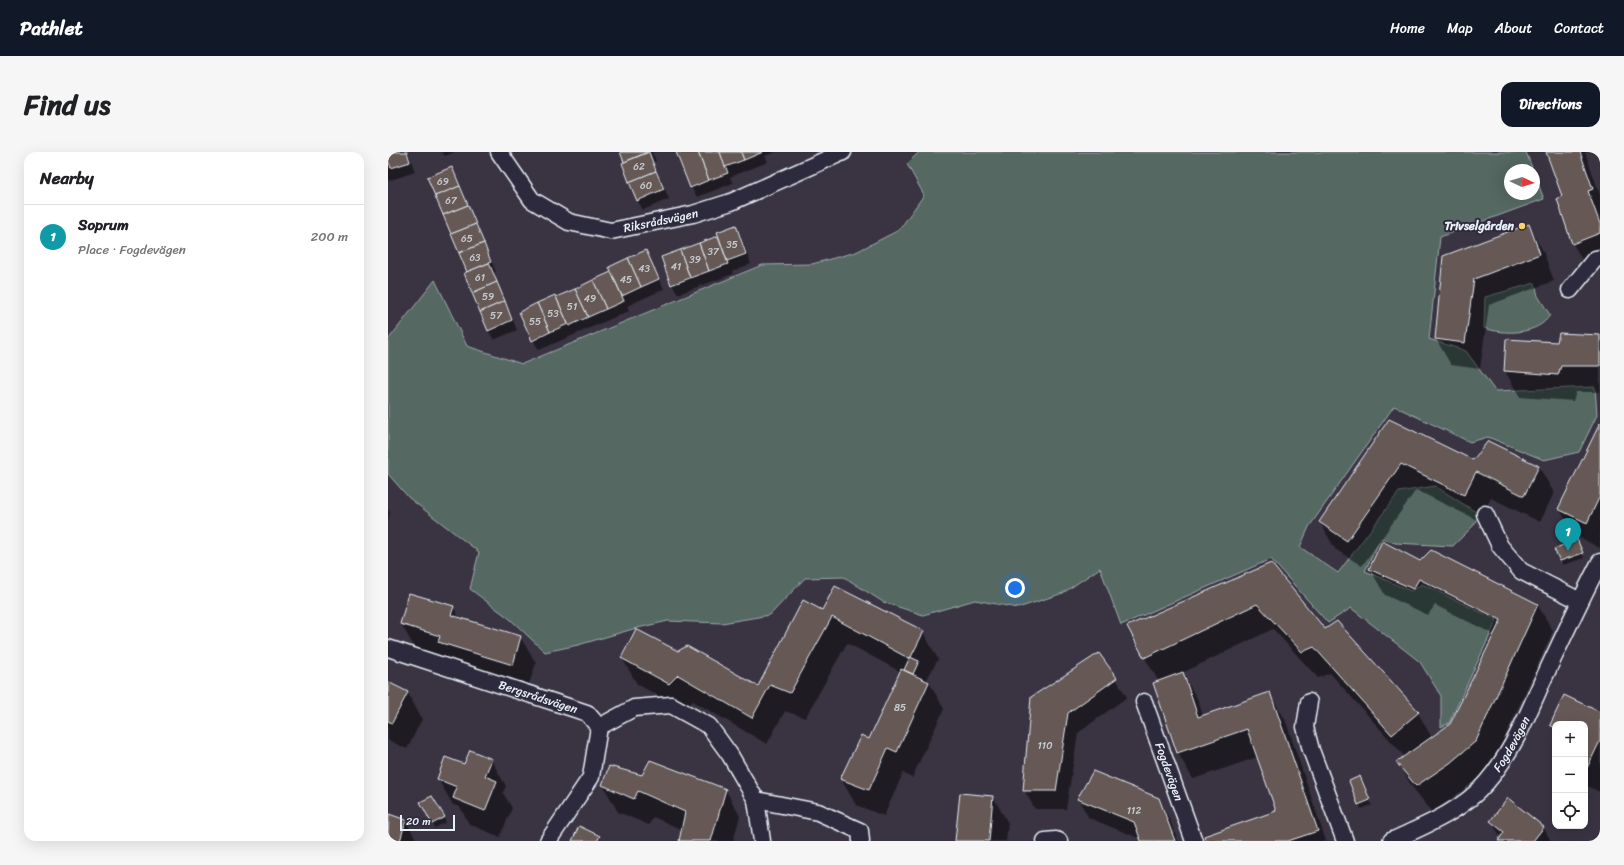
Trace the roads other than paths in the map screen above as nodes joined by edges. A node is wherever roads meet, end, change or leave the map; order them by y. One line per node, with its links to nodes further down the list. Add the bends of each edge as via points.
1 (499, 152): 2 (street, Riksrådsvägen, via 532,200 569,222 611,231 693,214 731,202)
2 (843, 152)
3 (1600, 258): 4 (street, via 1595,259)
4 (1570, 290)
5 (1486, 514): 7 (street, via 1500,546 1521,571)
6 (1600, 562): 7 (street, Fogdevägen)
7 (1580, 601): 20 (street, Fogdevägen, via 1523,724 1503,760 1486,783 1459,807)
8 (388, 648): 11 (street, Bergsrådsvägen, via 587,713)
9 (1144, 702): 18 (street, Fogdevägen)
10 (1309, 702): 19 (street, via 1305,727)
11 (599, 727): 12 (street, via 634,708 671,705 709,726 730,755); 13 (street, via 591,777)
12 (756, 800): 14 (street); 15 (street, via 818,812 860,831)
13 (548, 841)
14 (762, 841)
15 (861, 841)
16 (1045, 841): 17 (street)
17 (1059, 841)
18 (1194, 841)
19 (1345, 841)
20 (1391, 841)

